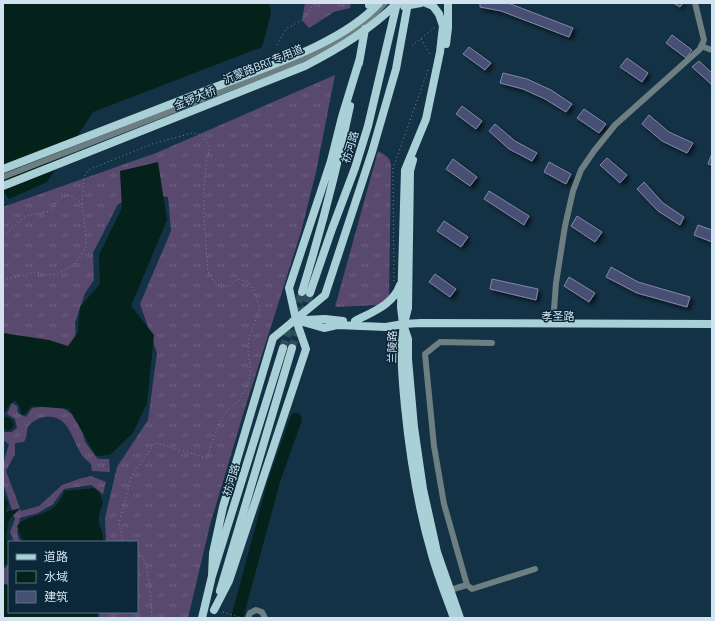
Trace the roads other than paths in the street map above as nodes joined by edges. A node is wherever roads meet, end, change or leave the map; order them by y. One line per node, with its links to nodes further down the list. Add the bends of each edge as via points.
1 (379, 3): 13 (main road, 金锣大桥, via 350,28 302,52)
2 (415, 3): 7 (main road, via 401,7); 12 (main road)
3 (426, 3): 16 (main road, via 433,6 439,14 443,26 426,119 405,170)
4 (448, 3): 22 (main road, via 448,28 430,118 418,144 410,171 408,308)
5 (695, 3): 8 (street, via 704,40)
6 (369, 4): 10 (main road, 祊河路)
7 (393, 4): 11 (main road, 祊河路); 14 (street, 沂蒙路BRT专用道, via 350,34 298,62); 15 (main road, 金锣大桥, via 385,14 357,36 305,66)
8 (701, 46): 9 (street); 21 (street, via 615,125 581,170 565,226)
9 (712, 50)
10 (360, 58): 17 (main road, 祊河路, via 340,156); 19 (main road, 祊河路, via 331,161 289,288)
11 (381, 70): 12 (main road); 18 (main road, 祊河路, via 355,168)
12 (372, 152): 19 (main road, via 325,295)
13 (3, 169)
14 (3, 176)
15 (3, 186)
16 (402, 279): 20 (main road, via 397,294 385,306); 22 (main road)
17 (302, 292)
18 (310, 293)
19 (296, 320): 20 (main road, 孝圣路); 22 (main road, 孝圣路, via 324,328 337,325 386,327); 29 (main road, via 273,338 223,507 213,553); 32 (main road, 祊河路, via 306,349)
20 (355, 321): 22 (main road, 孝圣路)
21 (553, 323): 22 (main road, 孝圣路); 23 (main road, 孝圣路)
22 (403, 324): 24 (main road, 孝圣路, via 420,327); 31 (main road, 兰陵路, via 408,339 411,400 422,482 437,552); 36 (main road, 兰陵路, via 401,360 413,464 432,554)
23 (712, 324)
24 (712, 328)
25 (492, 342): 30 (street, via 440,342 424,354 434,446 444,504)
26 (283, 348): 29 (main road, 祊河路)
27 (292, 348): 32 (main road, 祊河路, via 245,501)
28 (535, 569): 30 (street, via 472,590)
29 (212, 576): 33 (main road, 祊河路)
30 (467, 584): 31 (street)
31 (450, 590): 37 (main road, 兰陵路)
32 (216, 613)
33 (202, 618)
34 (248, 618): 35 (street, via 250,613 256,610 262,612)
35 (265, 618)
36 (454, 618)
37 (460, 618)

